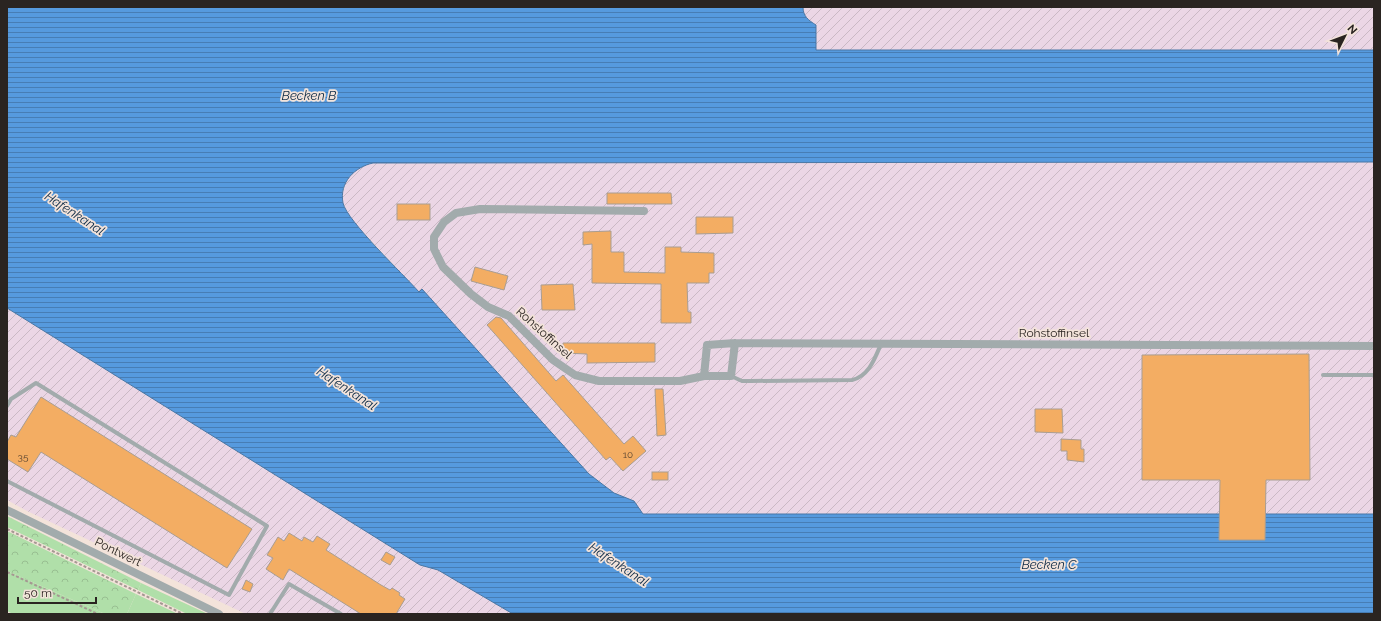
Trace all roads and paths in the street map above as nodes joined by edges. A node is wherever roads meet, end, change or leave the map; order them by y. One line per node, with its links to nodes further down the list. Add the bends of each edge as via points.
1 (644, 211): 7 (street, Rohstoffinsel, via 480,209 456,213 444,222 434,236 434,249 443,266 471,294 488,307 509,316 553,360 575,375 600,381 680,381)
2 (735, 343): 3 (street, Rohstoffinsel); 7 (street, Rohstoffinsel, via 707,345); 8 (street)
3 (882, 344): 4 (street, Rohstoffinsel); 8 (lane, via 866,373 852,380 742,381)
4 (1374, 346)
5 (1323, 375): 6 (lane)
6 (1374, 375)
7 (704, 376): 8 (street, Rohstoffinsel)
8 (731, 376)
9 (7, 406): 10 (lane, via 11,399 36,384 267,526 229,594)
10 (7, 481)
11 (7, 510): 16 (street, Pontwert)
12 (7, 529): 15 (path)
13 (7, 572): 14 (path)
14 (98, 614)
15 (183, 614)
16 (219, 614)
17 (270, 614): 18 (lane, via 289,584)
18 (341, 614)

